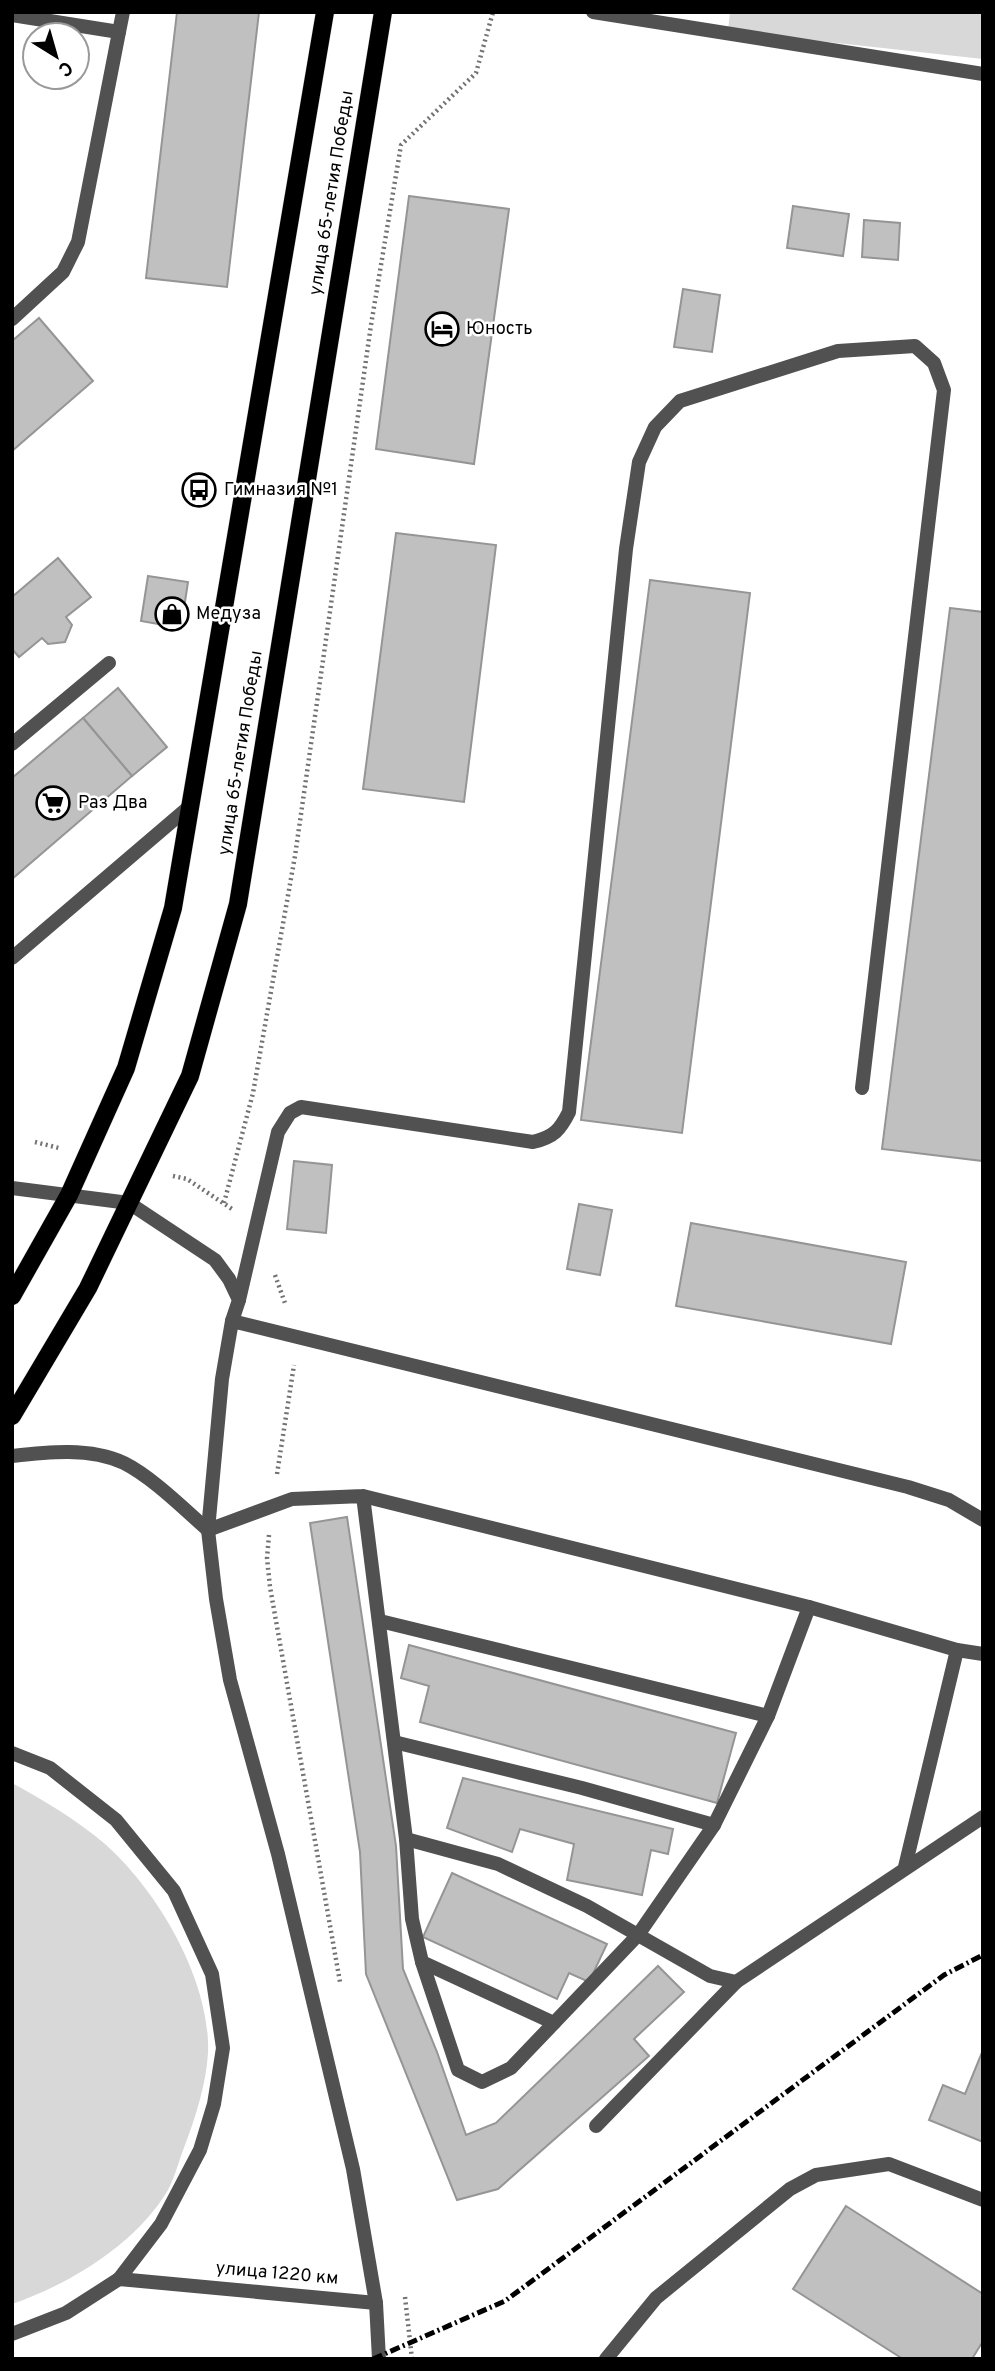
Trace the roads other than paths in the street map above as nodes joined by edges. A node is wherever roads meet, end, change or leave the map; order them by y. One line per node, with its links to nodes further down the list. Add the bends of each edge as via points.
1 (123, 12): 6 (street)
2 (325, 12): 11 (main road, улица 65-летия Победы)
3 (383, 12): 16 (main road, улица 65-летия Победы, via 238,904 190,1076)
4 (593, 12): 7 (street)
5 (12, 15): 6 (street)
6 (119, 32): 8 (street, via 78,242 63,272)
7 (983, 74)
8 (12, 319)
9 (109, 663): 10 (street)
10 (12, 744)
11 (190, 806): 12 (street); 15 (main road, улица 65-летия Победы, via 173,908 126,1068)
12 (12, 958)
13 (862, 1088): 18 (street, via 944,390 934,363 915,346 838,351 680,401 654,427 639,462 626,549 569,1112 561,1129 550,1138 533,1142 301,1107 290,1113 278,1132)
14 (12, 1188): 15 (street)
15 (69, 1195): 16 (street); 17 (main road, улица 65-летия Победы)
16 (129, 1203): 18 (street, via 215,1260); 20 (main road, улица 65-летия Победы, via 88,1288)
17 (12, 1296)
18 (239, 1300): 19 (street)
19 (232, 1321): 23 (street, via 908,1487 949,1500); 24 (street)
20 (12, 1416)
21 (12, 1456): 24 (street, via 51,1451 124,1463)
22 (363, 1496): 24 (street, via 292,1499); 25 (street); 26 (street)
23 (983, 1520)
24 (208, 1530): 43 (street, via 230,1680 278,1854 353,2169)
25 (809, 1607): 27 (street); 29 (street)
26 (380, 1621): 29 (street); 30 (street)
27 (957, 1650): 28 (street); 35 (street)
28 (983, 1654)
29 (768, 1716): 33 (street)
30 (394, 1742): 33 (street); 34 (street)
31 (12, 1753): 42 (street, via 50,1768 116,1820 174,1891 212,1974 223,2048 201,2150 161,2224)
32 (983, 1817): 35 (street)
33 (714, 1825): 36 (street)
34 (406, 1839): 36 (street, via 498,1864); 37 (street, via 412,1919)
35 (905, 1867): 38 (street)
36 (638, 1935): 38 (street, via 710,1976); 39 (street)
37 (422, 1962): 39 (street); 39 (street, via 458,2070 482,2082 511,2068)
38 (736, 1982): 40 (street)
39 (554, 2023)
40 (596, 2126)
41 (983, 2200): 46 (street, via 889,2164 816,2175 790,2189 656,2298)
42 (119, 2278): 43 (street, улица 1220 км); 44 (street, via 66,2314)
43 (376, 2303): 45 (street)
44 (12, 2334)
45 (379, 2359)
46 (606, 2359)

